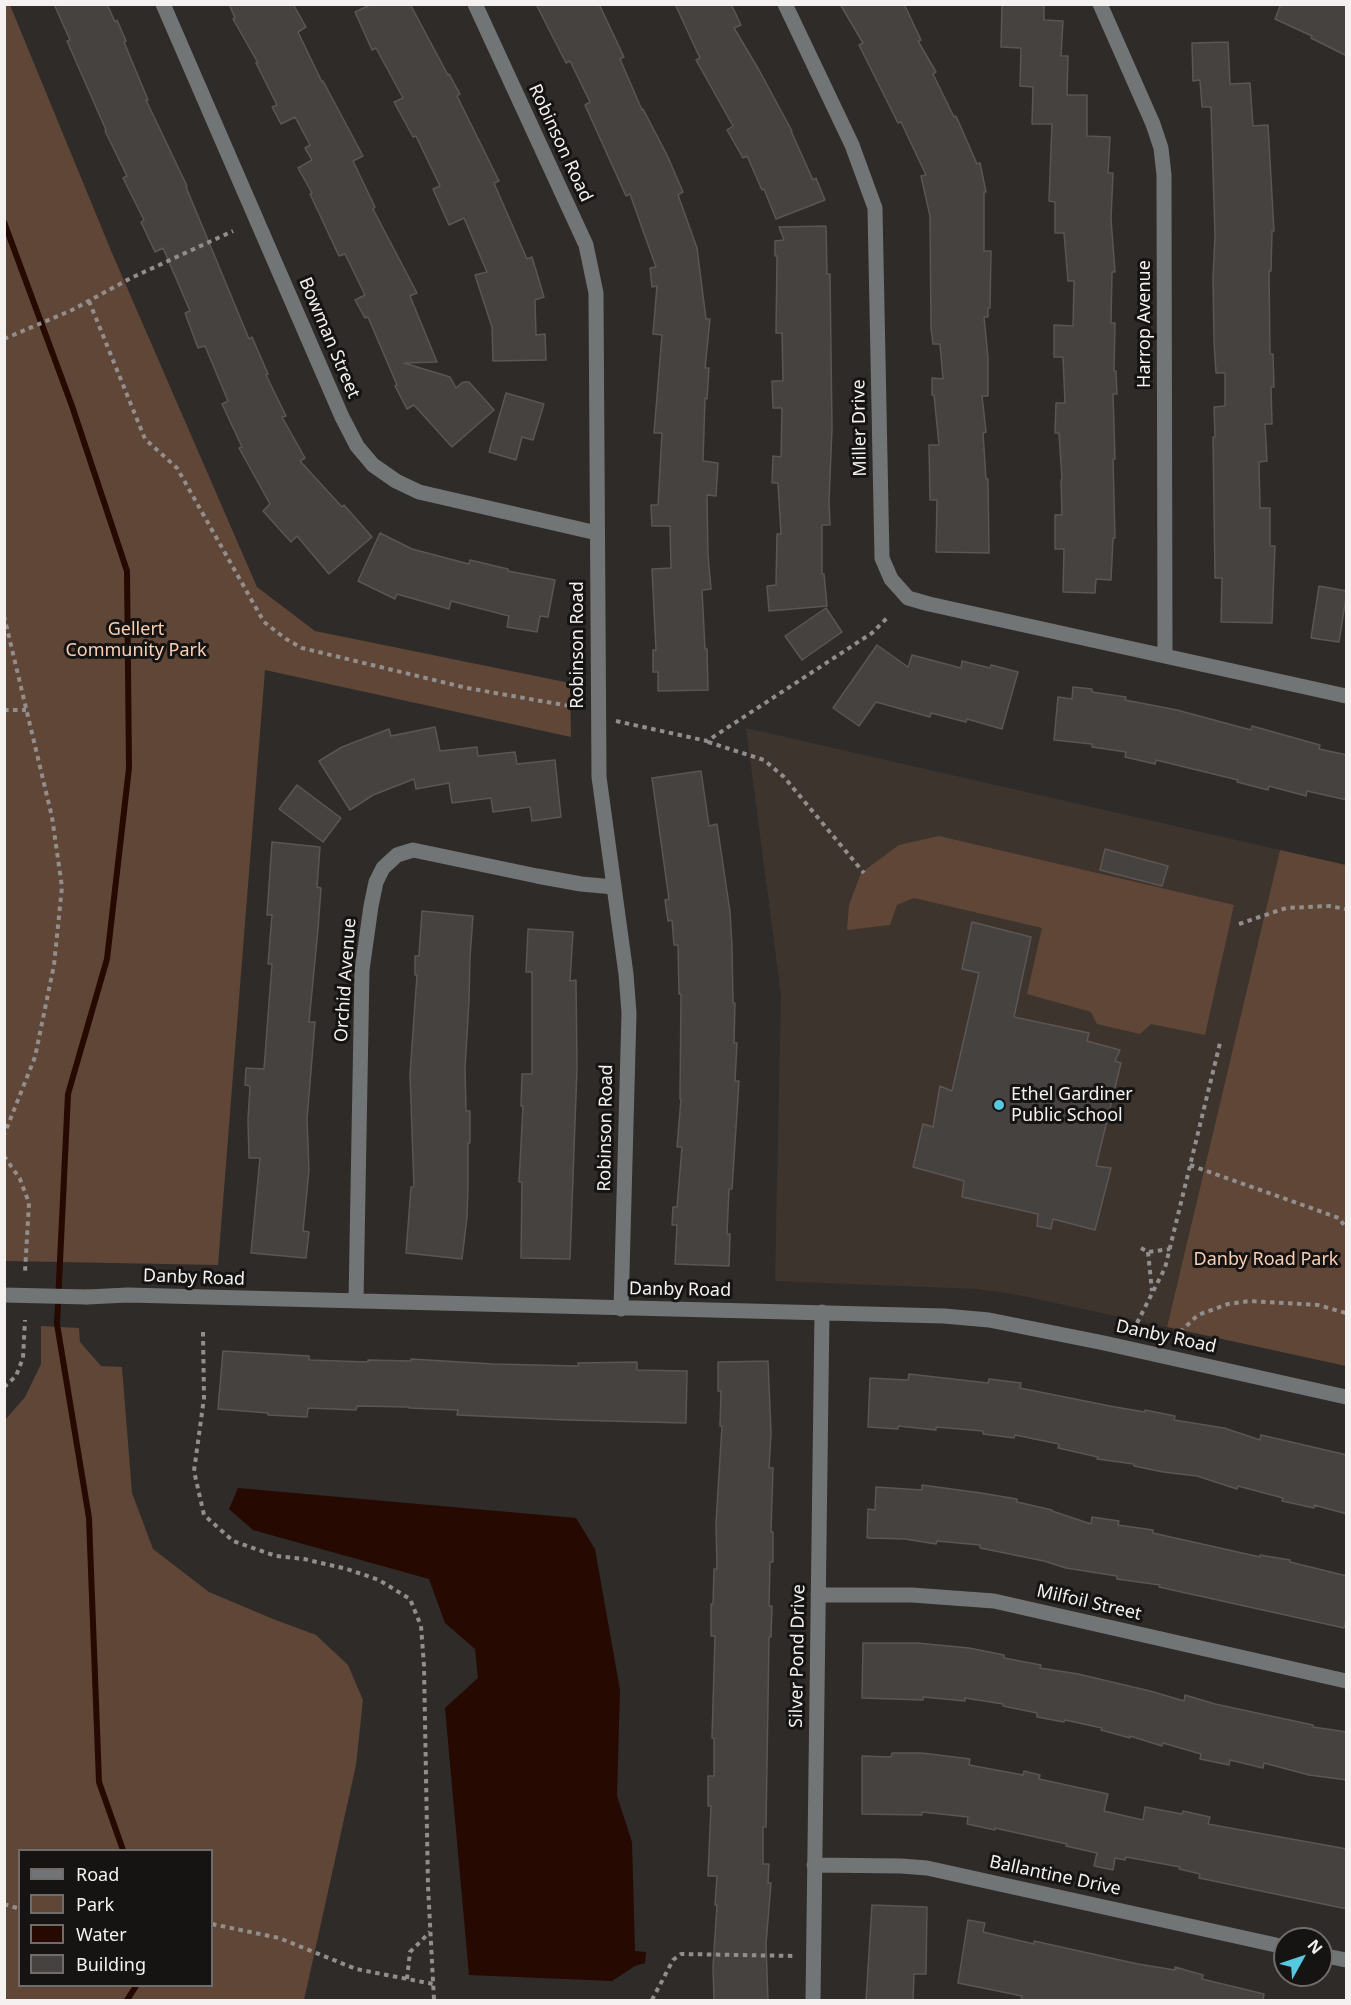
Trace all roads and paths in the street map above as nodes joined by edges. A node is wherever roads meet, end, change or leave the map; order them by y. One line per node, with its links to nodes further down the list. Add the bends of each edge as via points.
1 (163, 4): 8 (street, Bowman Street, via 357,446 373,465 419,492)
2 (475, 4): 8 (street, Robinson Road, via 590,258 596,293)
3 (785, 4): 11 (street, Miller Drive, via 852,145 875,208 882,558 891,579 908,598)
4 (1100, 4): 11 (street, Harrop Avenue, via 1153,124 1164,175)
5 (233, 231): 6 (path)
6 (88, 302): 7 (path); 13 (path, via 145,439 177,468 264,622 302,648 467,688)
7 (4, 339)
8 (597, 533): 19 (street, Robinson Road, via 599,777)
9 (4, 616): 15 (path)
10 (890, 616): 17 (path, via 872,633)
11 (1165, 656): 12 (street, Miller Drive)
12 (1347, 696)
13 (581, 708)
14 (4, 710): 15 (path)
15 (26, 710): 23 (path, via 52,817 62,887 54,965 35,1057)
16 (616, 721): 17 (path)
17 (707, 741): 18 (path, via 764,760 784,777)
18 (864, 873)
19 (614, 887): 33 (street, Orchid Avenue, via 537,876 413,850 398,855 383,868 371,906 362,970); 34 (street, Robinson Road, via 629,1013)
20 (1347, 909): 21 (path, via 1286,908)
21 (1239, 924)
22 (1220, 1043): 25 (path)
23 (4, 1135)
24 (4, 1156): 30 (path, via 20,1179 28,1203)
25 (1190, 1165): 26 (path, via 1338,1218); 28 (path)
26 (1347, 1228)
27 (1141, 1248): 29 (path)
28 (1170, 1249): 29 (path); 31 (path)
29 (1148, 1252): 31 (path)
30 (26, 1272)
31 (1152, 1292): 38 (path)
32 (4, 1295): 33 (street, Danby Road, bridge)
33 (356, 1301): 34 (street, Danby Road)
34 (621, 1309): 35 (street, Danby Road)
35 (822, 1312): 42 (street, Danby Road, via 989,1320); 43 (street, Silver Pond Drive)
36 (1347, 1313): 40 (path, via 1318,1305 1250,1301 1198,1315)
37 (25, 1320): 41 (path, via 23,1358 16,1376)
38 (1137, 1323)
39 (203, 1332): 47 (path, via 204,1398 194,1471 204,1515 233,1541 276,1556 347,1569 379,1580 410,1599 421,1626)
40 (1180, 1332)
41 (4, 1387)
42 (1347, 1396)
43 (818, 1595): 44 (street, Milfoil Street, via 912,1595 994,1601); 45 (street, Silver Pond Drive)
44 (1347, 1681)
45 (814, 1865): 48 (street, Ballantine Drive, via 927,1868); 54 (street, Silver Pond Drive)
46 (213, 1924): 50 (path, via 279,1938 356,1969)
47 (430, 1932): 50 (path, via 410,1952); 51 (path)
48 (1273, 1944)
49 (796, 1956): 53 (path, via 681,1954 673,1960)
50 (407, 1979): 51 (path)
51 (432, 1984): 52 (path)
52 (434, 2001)
53 (652, 2001)
54 (813, 2001)

